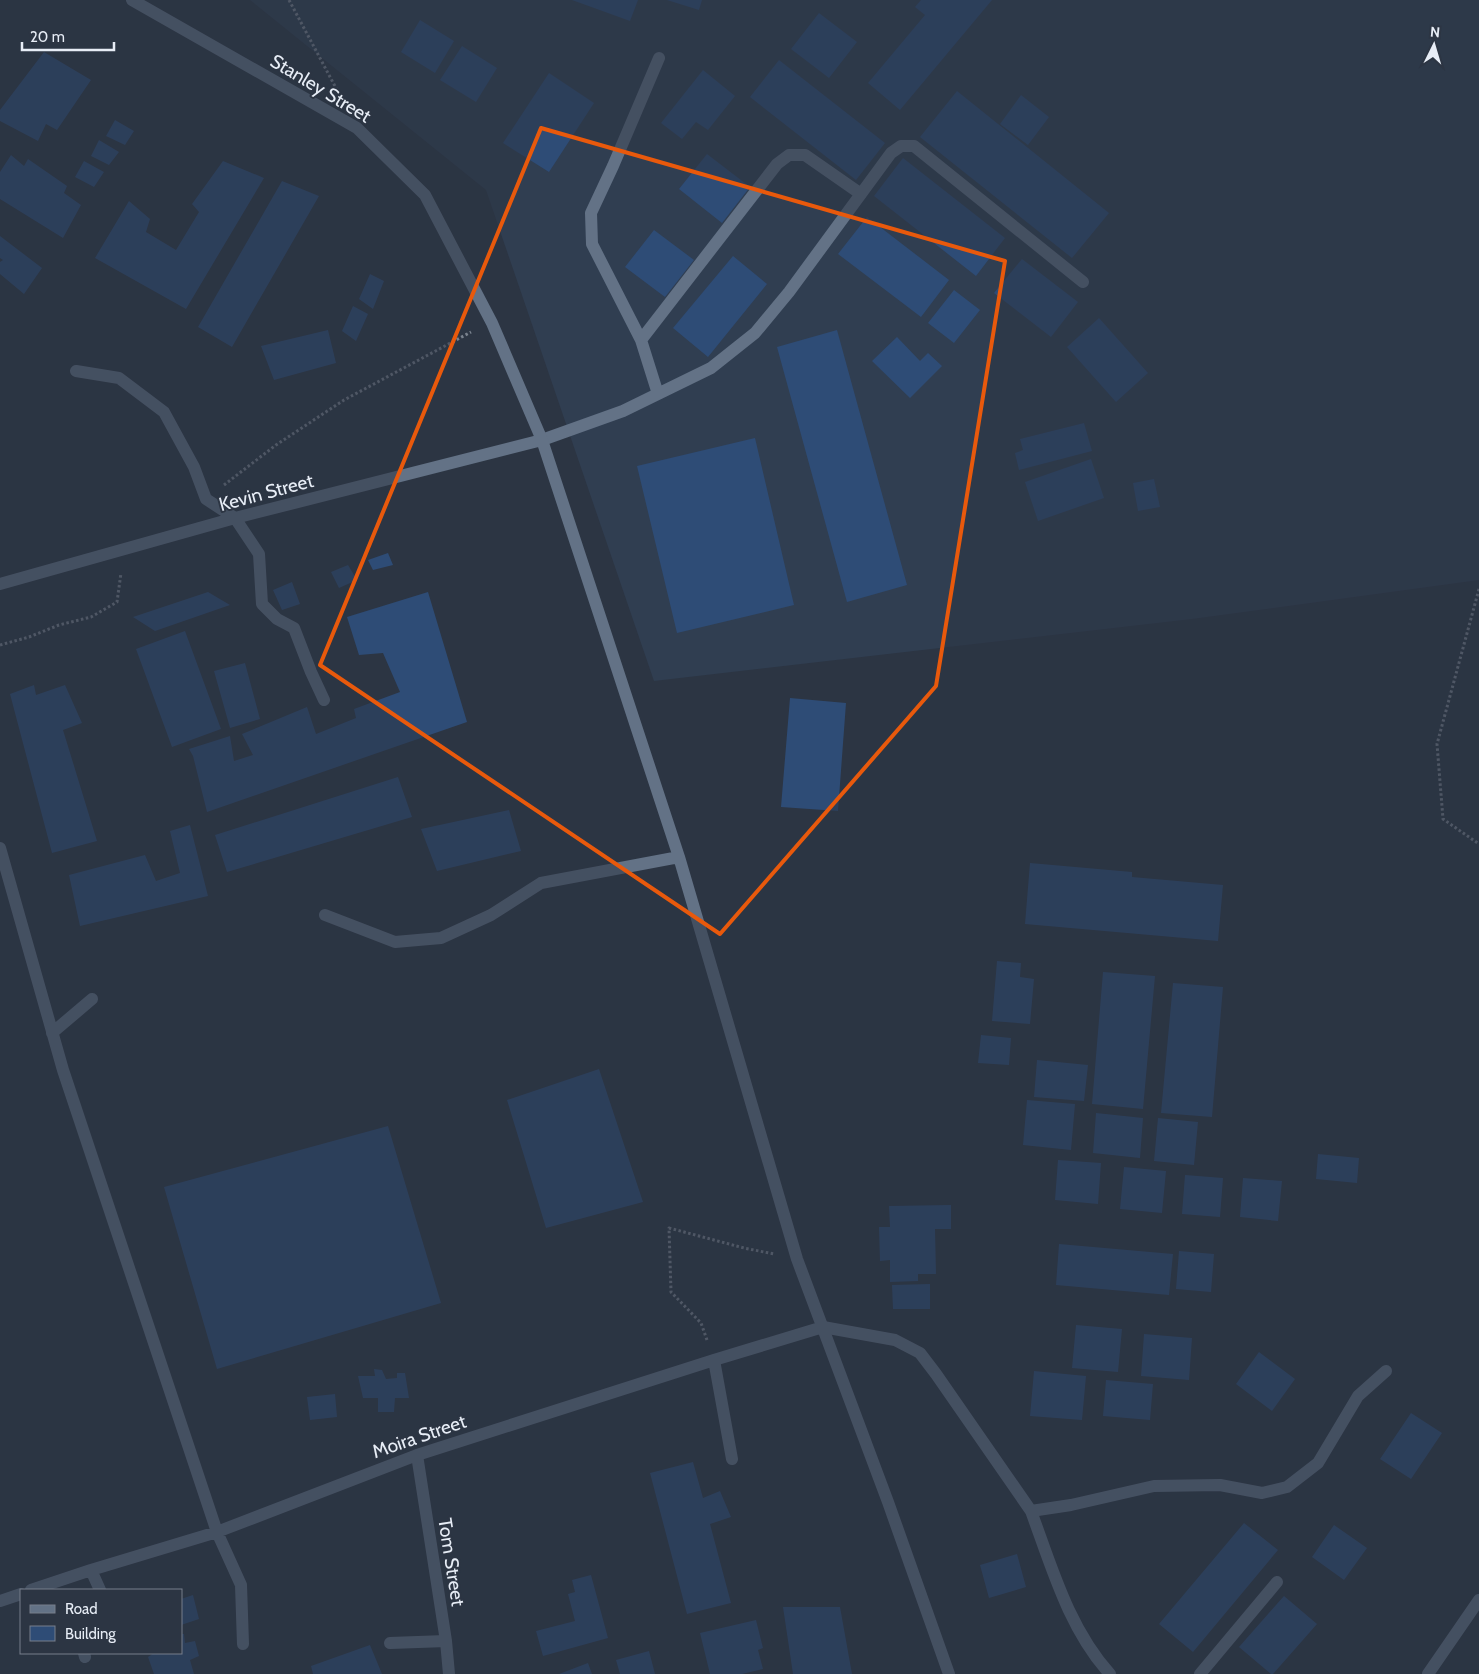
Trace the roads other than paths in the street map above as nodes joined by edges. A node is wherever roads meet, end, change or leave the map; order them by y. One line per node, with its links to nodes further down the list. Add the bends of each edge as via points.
1 (132, 0): 8 (street, Stanley Street, via 357,128 425,195 492,323)
2 (659, 58): 5 (street, via 591,213 592,244)
3 (861, 194): 4 (street, Kevin Street, via 892,153 901,146 914,146); 5 (street, via 805,155 789,155 777,164); 7 (street, Kevin Street, via 755,333 711,368)
4 (1083, 282)
5 (641, 340): 7 (street)
6 (76, 370): 9 (street, via 119,378 164,412 194,467 206,499)
7 (658, 394): 8 (street, Kevin Street, via 624,411)
8 (542, 440): 9 (street, Kevin Street); 13 (street, Stanley Street)
9 (235, 518): 10 (street, Kevin Street); 11 (street, via 259,554 262,604 277,619 294,628)
10 (0, 584)
11 (324, 700)
12 (0, 848): 16 (street)
13 (679, 857): 14 (street, via 541,883 491,915 441,938 395,942); 17 (street, Stanley Street, via 797,1259)
14 (325, 915)
15 (92, 1000): 16 (street)
16 (52, 1033): 23 (street)
17 (823, 1327): 18 (street, Moira Street); 22 (street, via 895,1340 920,1354); 36 (street, Stanley Street)
18 (714, 1360): 20 (street, Moira Street); 21 (street)
19 (1386, 1371): 22 (street, via 1358,1396 1318,1463 1287,1487 1262,1493 1220,1484 1154,1486)
20 (417, 1455): 23 (street, Moira Street); 32 (street, Tom Street)
21 (732, 1459)
22 (1031, 1511): 37 (street, via 1066,1606 1096,1658)
23 (217, 1532): 24 (street, Moira Street); 34 (street, via 241,1585)
24 (91, 1570): 26 (street, Moira Street); 28 (street)
25 (1277, 1582): 38 (street)
26 (60, 1586): 27 (street, Moira Street)
27 (38, 1589)
28 (100, 1589)
29 (20, 1594): 31 (street)
30 (1479, 1600): 39 (street)
31 (0, 1601)
32 (446, 1641): 33 (street); 35 (street, Tom Street)
33 (390, 1643)
34 (243, 1644)
35 (449, 1674)
36 (950, 1674)
37 (1110, 1674)
38 (1200, 1674)
39 (1428, 1674)

